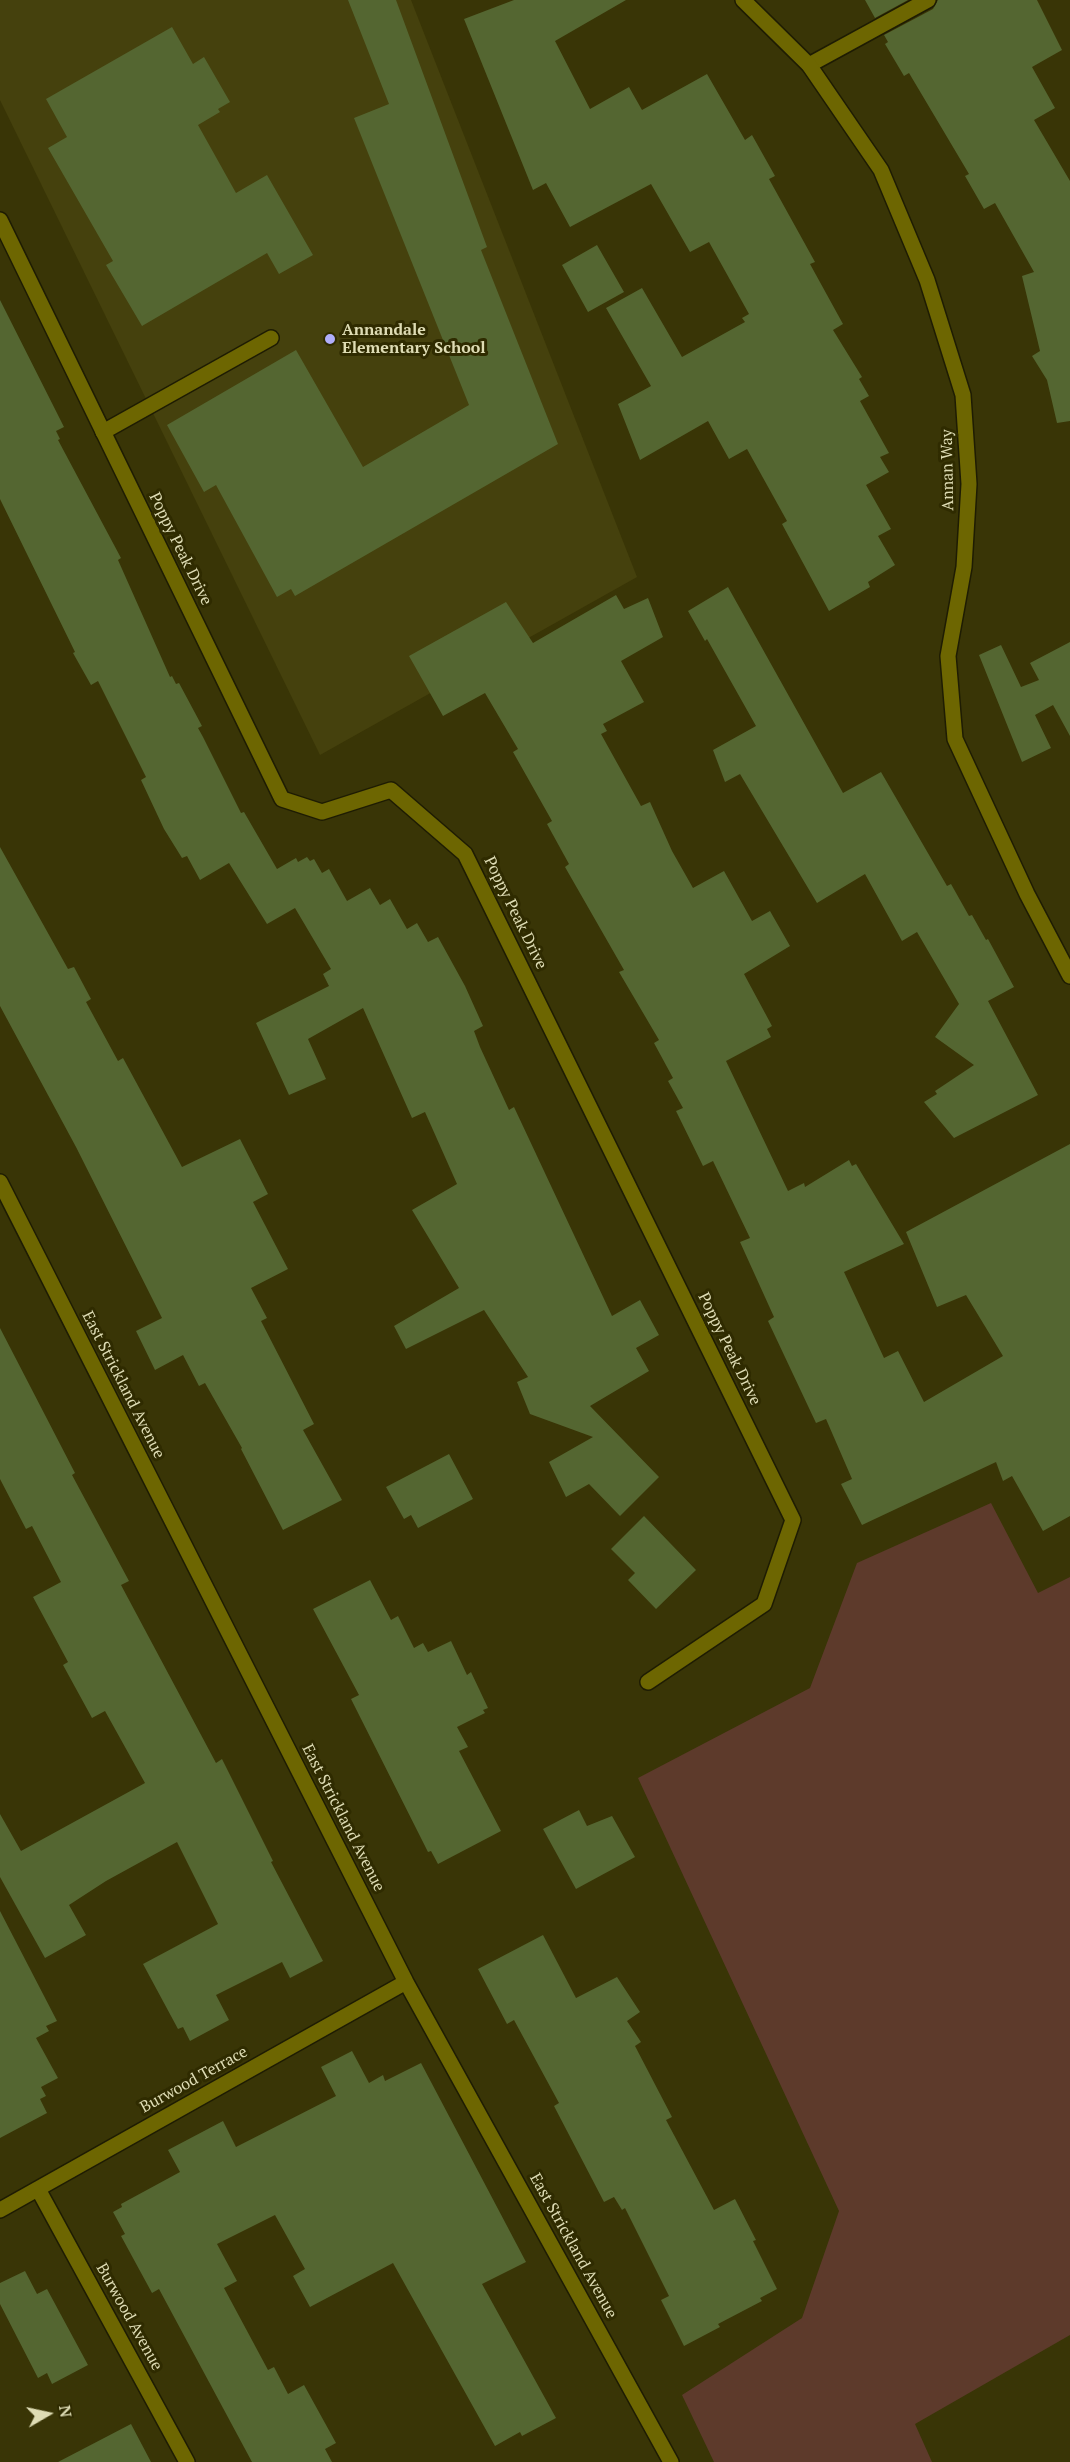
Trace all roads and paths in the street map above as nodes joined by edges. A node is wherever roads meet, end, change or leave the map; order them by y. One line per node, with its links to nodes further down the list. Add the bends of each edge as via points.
1 (743, 0): 3 (street, Annan Way)
2 (928, 0): 3 (street)
3 (809, 65): 7 (street, Annan Way, via 881,170 927,280 963,395 969,484 964,567 948,656 955,739)
4 (0, 220): 6 (street, Poppy Peak Drive)
5 (271, 338): 6 (street)
6 (103, 432): 9 (street, Poppy Peak Drive, via 282,799 322,812 391,790 465,854 793,1520 764,1604)
7 (1070, 976)
8 (0, 1182): 10 (street, East Strickland Avenue)
9 (648, 1682)
10 (406, 1982): 11 (street, Burwood Terrace); 14 (street, East Strickland Avenue)
11 (38, 2189): 12 (street, Burwood Terrace); 13 (street, Burwood Avenue)
12 (0, 2210)
13 (187, 2462)
14 (671, 2462)

